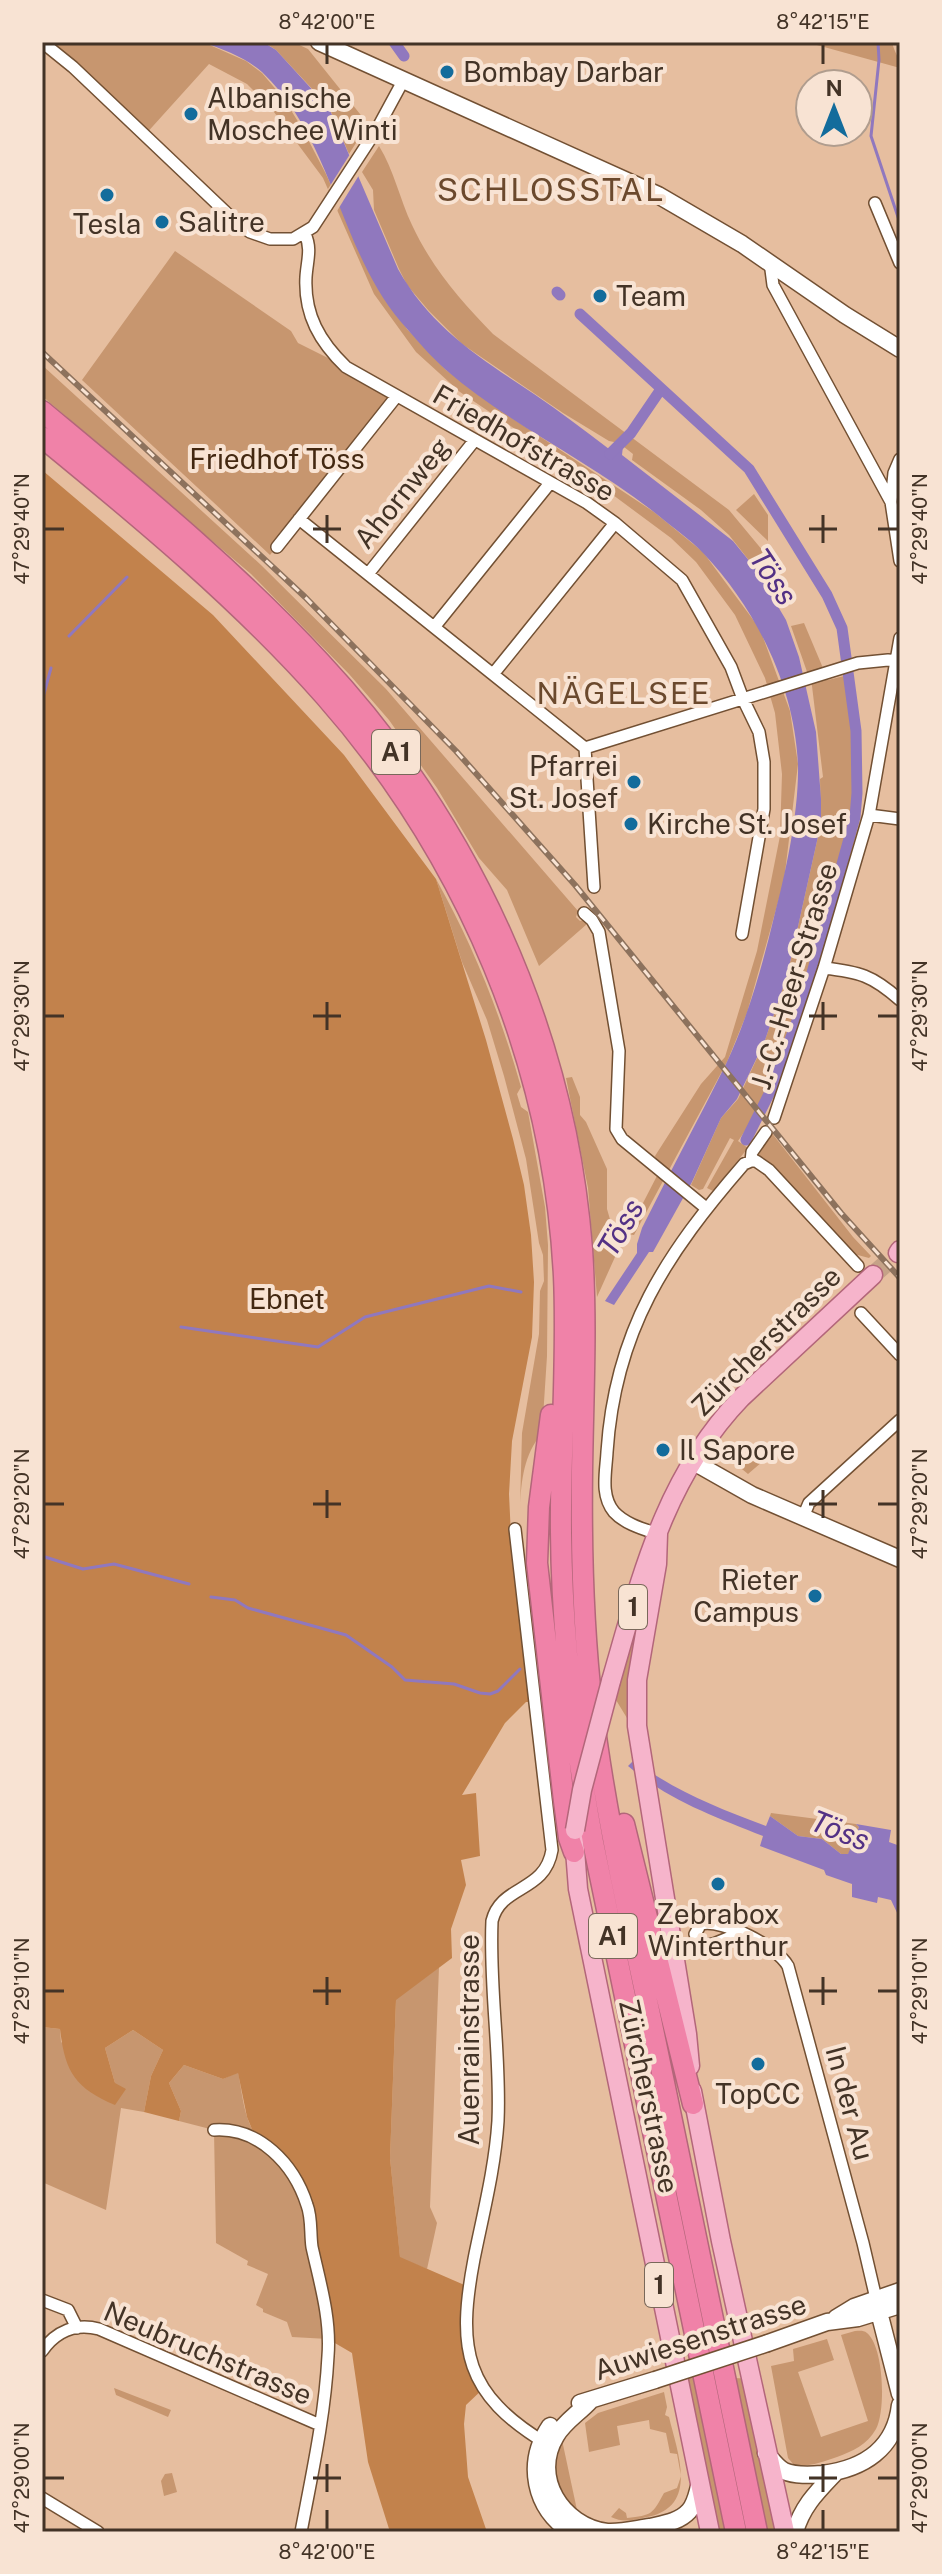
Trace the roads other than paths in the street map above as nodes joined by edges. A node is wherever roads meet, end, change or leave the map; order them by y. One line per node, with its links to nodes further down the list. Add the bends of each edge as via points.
1 (42, 42): 5 (street, via 250,232 270,239)
2 (319, 42): 3 (main road)
3 (403, 81): 5 (street, via 325,212); 6 (main road, via 658,195)
4 (875, 203): 7 (street)
5 (305, 234): 9 (street, Friedhofstrasse, via 310,253 306,292 316,332 346,367)
6 (770, 262): 8 (main road); 15 (street, via 773,285)
7 (900, 263)
8 (900, 349)
9 (396, 397): 12 (street, Friedhofstrasse); 16 (street)
10 (42, 411): 48 (highway, A1, via 213,556 342,686 443,822 513,960 553,1080 579,1212 585,1332 583,1597)
11 (42, 437): 40 (highway, A1, via 198,569 290,658 371,752 440,856 495,968 534,1085 558,1208)
12 (474, 441): 14 (street, Friedhofstrasse); 20 (street, Ahornweg)
13 (900, 459): 15 (street)
14 (550, 483): 17 (street, Friedhofstrasse); 21 (street)
15 (891, 502): 19 (street)
16 (299, 519): 18 (street); 20 (street)
17 (615, 523): 24 (street); 25 (street, Friedhofstrasse, via 682,580)
18 (277, 547)
19 (900, 561)
20 (368, 574): 21 (street)
21 (435, 626): 24 (street)
22 (900, 638): 23 (street, J.-C.-Heer-Strasse)
23 (898, 661): 25 (street, via 858,663); 27 (street, J.-C.-Heer-Strasse)
24 (494, 673): 26 (street)
25 (743, 699): 26 (street); 31 (street, Friedhofstrasse, via 759,732 764,809)
26 (585, 748): 29 (street)
27 (869, 815): 28 (street); 32 (street, J.-C.-Heer-Strasse)
28 (900, 819)
29 (594, 887)
30 (584, 913): 37 (street, via 599,932 619,1051 616,1129)
31 (742, 934)
32 (824, 968): 33 (street, via 861,973); 34 (street, J.-C.-Heer-Strasse)
33 (900, 1000)
34 (774, 1118)
35 (766, 1132): 36 (street, J.-C.-Heer-Strasse)
36 (751, 1161): 37 (street, J.-C.-Heer-Strasse); 38 (street, via 769,1170)
37 (701, 1204): 46 (street, J.-C.-Heer-Strasse, via 644,1304 616,1387 609,1429 609,1503 625,1520)
38 (866, 1271): 43 (main road, Zürcherstrasse / 1, via 721,1419)
39 (861, 1313): 41 (street)
40 (565, 1332): 49 (highway, A1, via 552,1393 537,1563); 73 (highway, A1, via 561,1559 575,1730 593,1842)
41 (900, 1355)
42 (900, 1420): 44 (street, via 809,1503)
43 (692, 1461): 44 (main road); 46 (main road, Zürcherstrasse / 1)
44 (803, 1517): 47 (main road)
45 (515, 1529): 62 (street, Auenrainstrasse, via 552,1850 541,1876 501,1901 492,1921 497,2125 465,2323 470,2358 484,2388 503,2412)
46 (658, 1534): 49 (main road, Zürcherstrasse / 1, bridge, via 645,1561 582,1790); 51 (main road, Zürcherstrasse / 1, via 637,1680 637,1726 687,2034)
47 (900, 1559)
48 (603, 1778): 51 (highway, A1, via 624,1822); 74 (highway, A1)
49 (574, 1852): 65 (main road, Zürcherstrasse / 1)
50 (740, 1933): 56 (street, In der Au, via 773,1948 788,1966)
51 (693, 2104): 63 (main road, Zürcherstrasse / 1)
52 (214, 2130): 61 (street, via 247,2135 266,2145 290,2171 307,2204 328,2346)
53 (900, 2291): 56 (main road, Auwiesenstrasse)
54 (42, 2300): 57 (street, Neubruchstrasse, via 68,2310)
55 (900, 2305): 56 (main road, Auwiesenstrasse)
56 (878, 2306): 59 (main road); 62 (main road, Auwiesenstrasse, bridge, via 858,2318 827,2322 576,2404 561,2413)
57 (77, 2328): 58 (street, Neubruchstrasse, via 58,2334); 61 (street, Neubruchstrasse, via 104,2331)
58 (42, 2351)
59 (900, 2394)
60 (900, 2405): 64 (main road, via 895,2430 880,2451)
61 (320, 2425): 68 (street)
62 (546, 2443): 65 (main road, via 555,2498 574,2518 599,2530 626,2531 677,2519 694,2504); 69 (main road, via 535,2463 538,2489 549,2512)
63 (766, 2453): 64 (main road, via 788,2473); 75 (main road, Zürcherstrasse / 1)
64 (836, 2472): 76 (main road, via 809,2500)
65 (700, 2483): 72 (main road, Zürcherstrasse / 1)
66 (42, 2498): 67 (street)
67 (98, 2532)
68 (301, 2532)
69 (571, 2532)
70 (671, 2532): 71 (main road)
71 (684, 2532)
72 (710, 2532)
73 (736, 2532)
74 (757, 2532)
75 (785, 2532)
76 (795, 2532)

